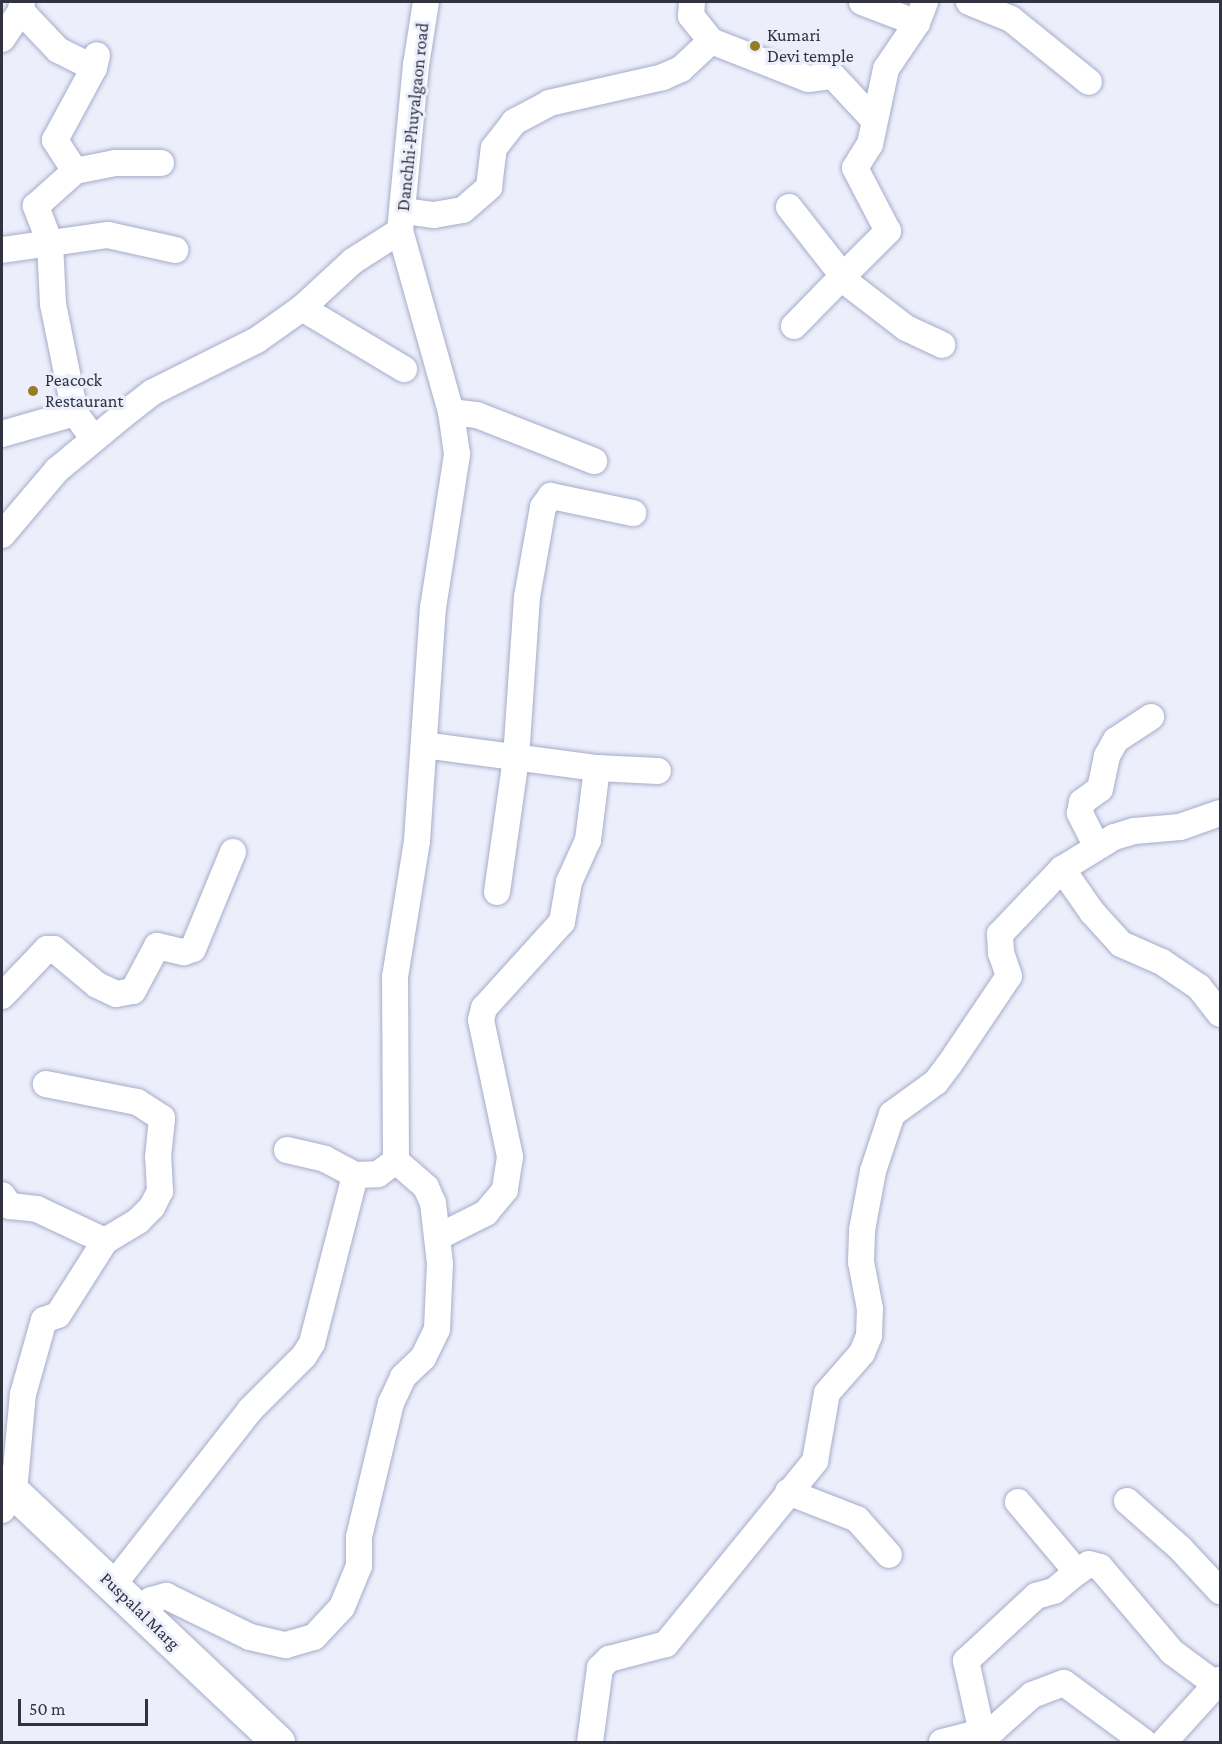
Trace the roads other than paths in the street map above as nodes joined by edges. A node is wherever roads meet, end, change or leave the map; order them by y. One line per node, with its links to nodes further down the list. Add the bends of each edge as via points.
1 (426, 2): 15 (street, Danchhi-Phuyalgaon road, via 416,65)
2 (692, 2): 9 (street, via 692,16)
3 (862, 2): 7 (street)
4 (969, 2): 6 (street)
5 (21, 6): 8 (street); 13 (street, via 58,50 96,62 55,140)
6 (1015, 10): 10 (street)
7 (921, 12): 11 (street, via 886,69)
8 (2, 39)
9 (711, 42): 11 (street, via 808,79 833,76); 15 (street, via 681,69 663,77 549,104 514,122 494,148 489,187 463,210)
10 (1089, 82)
11 (873, 119): 19 (street, via 870,144 855,168 888,231)
12 (161, 163): 13 (street, via 115,163)
13 (75, 171): 16 (street, via 36,202)
14 (789, 207): 19 (street)
15 (402, 221): 20 (street, Danchhi-Phuyalgaon road); 24 (street)
16 (50, 243): 17 (street); 18 (street, via 108,235); 25 (street, via 53,304)
17 (2, 250)
18 (176, 250)
19 (842, 277): 21 (street); 22 (street, via 906,328)
20 (302, 308): 23 (street); 27 (street, Danchhi-Phuyalgaon road, via 257,340 153,392)
21 (794, 326)
22 (942, 345)
23 (404, 369)
24 (451, 412): 28 (street, via 477,415); 32 (street, via 457,454 433,608)
25 (75, 413): 26 (street); 27 (street)
26 (2, 434)
27 (93, 438): 30 (street, Danchhi-Phuyalgaon road, via 57,470)
28 (594, 461)
29 (633, 513): 33 (street, via 551,496 543,507 527,597)
30 (2, 535)
31 (1151, 717): 37 (street, via 1116,740 1107,756 1100,789 1082,802 1080,813)
32 (424, 745): 33 (street); 45 (street, via 417,841 395,977)
33 (516, 758): 34 (street); 40 (street)
34 (597, 768): 35 (street); 48 (street, via 588,840 569,882 562,922 484,1008 481,1020 510,1157 505,1190 486,1213)
35 (658, 771)
36 (1221, 813): 37 (street, via 1180,827 1134,831)
37 (1096, 845): 39 (street)
38 (233, 852): 41 (street, via 193,949 184,952 157,946 133,991 116,994 97,985 54,949 47,949)
39 (1062, 869): 42 (street, via 1092,912 1121,944 1162,962 1199,987); 50 (street, via 1000,934 1001,953 1009,976 949,1065 936,1082 892,1114 873,1171 862,1230 861,1262 870,1309 869,1336 861,1353 827,1393 815,1461)
40 (497, 892)
41 (2, 996)
42 (1221, 1014)
43 (46, 1084): 49 (street, via 137,1102 162,1118 160,1191 152,1208 138,1221)
44 (287, 1150): 46 (street, via 325,1159)
45 (396, 1161): 46 (street, via 378,1174); 48 (street, via 426,1186)
46 (355, 1175): 56 (street, via 312,1343 250,1410)
47 (2, 1195): 49 (street, via 10,1206 37,1209)
48 (438, 1238): 58 (street, via 437,1329 423,1358 402,1377 391,1403 379,1467 359,1538 359,1566 342,1607 314,1637 286,1645 250,1637 166,1596 151,1600)
49 (105, 1241): 51 (street, via 58,1315 44,1320 31,1353)
50 (788, 1492): 54 (street, via 857,1520); 62 (street, via 666,1644 609,1659 600,1668)
51 (6, 1494): 56 (main road, Puspalal Marg)
52 (1127, 1501): 57 (street, via 1180,1548)
53 (1018, 1502): 55 (street)
54 (890, 1555)
55 (1077, 1572): 59 (street, via 1089,1564 1100,1567 1172,1652); 60 (street, via 1054,1591 1036,1596 966,1660)
56 (113, 1585): 58 (main road, Puspalal Marg)
57 (1221, 1592)
58 (141, 1612): 61 (main road, Puspalal Marg)
59 (1217, 1682): 65 (street)
60 (981, 1733): 63 (street); 64 (street, via 994,1729 1032,1695 1064,1683)
61 (278, 1743)
62 (590, 1743)
63 (942, 1743)
64 (1144, 1743)
65 (1164, 1743)

